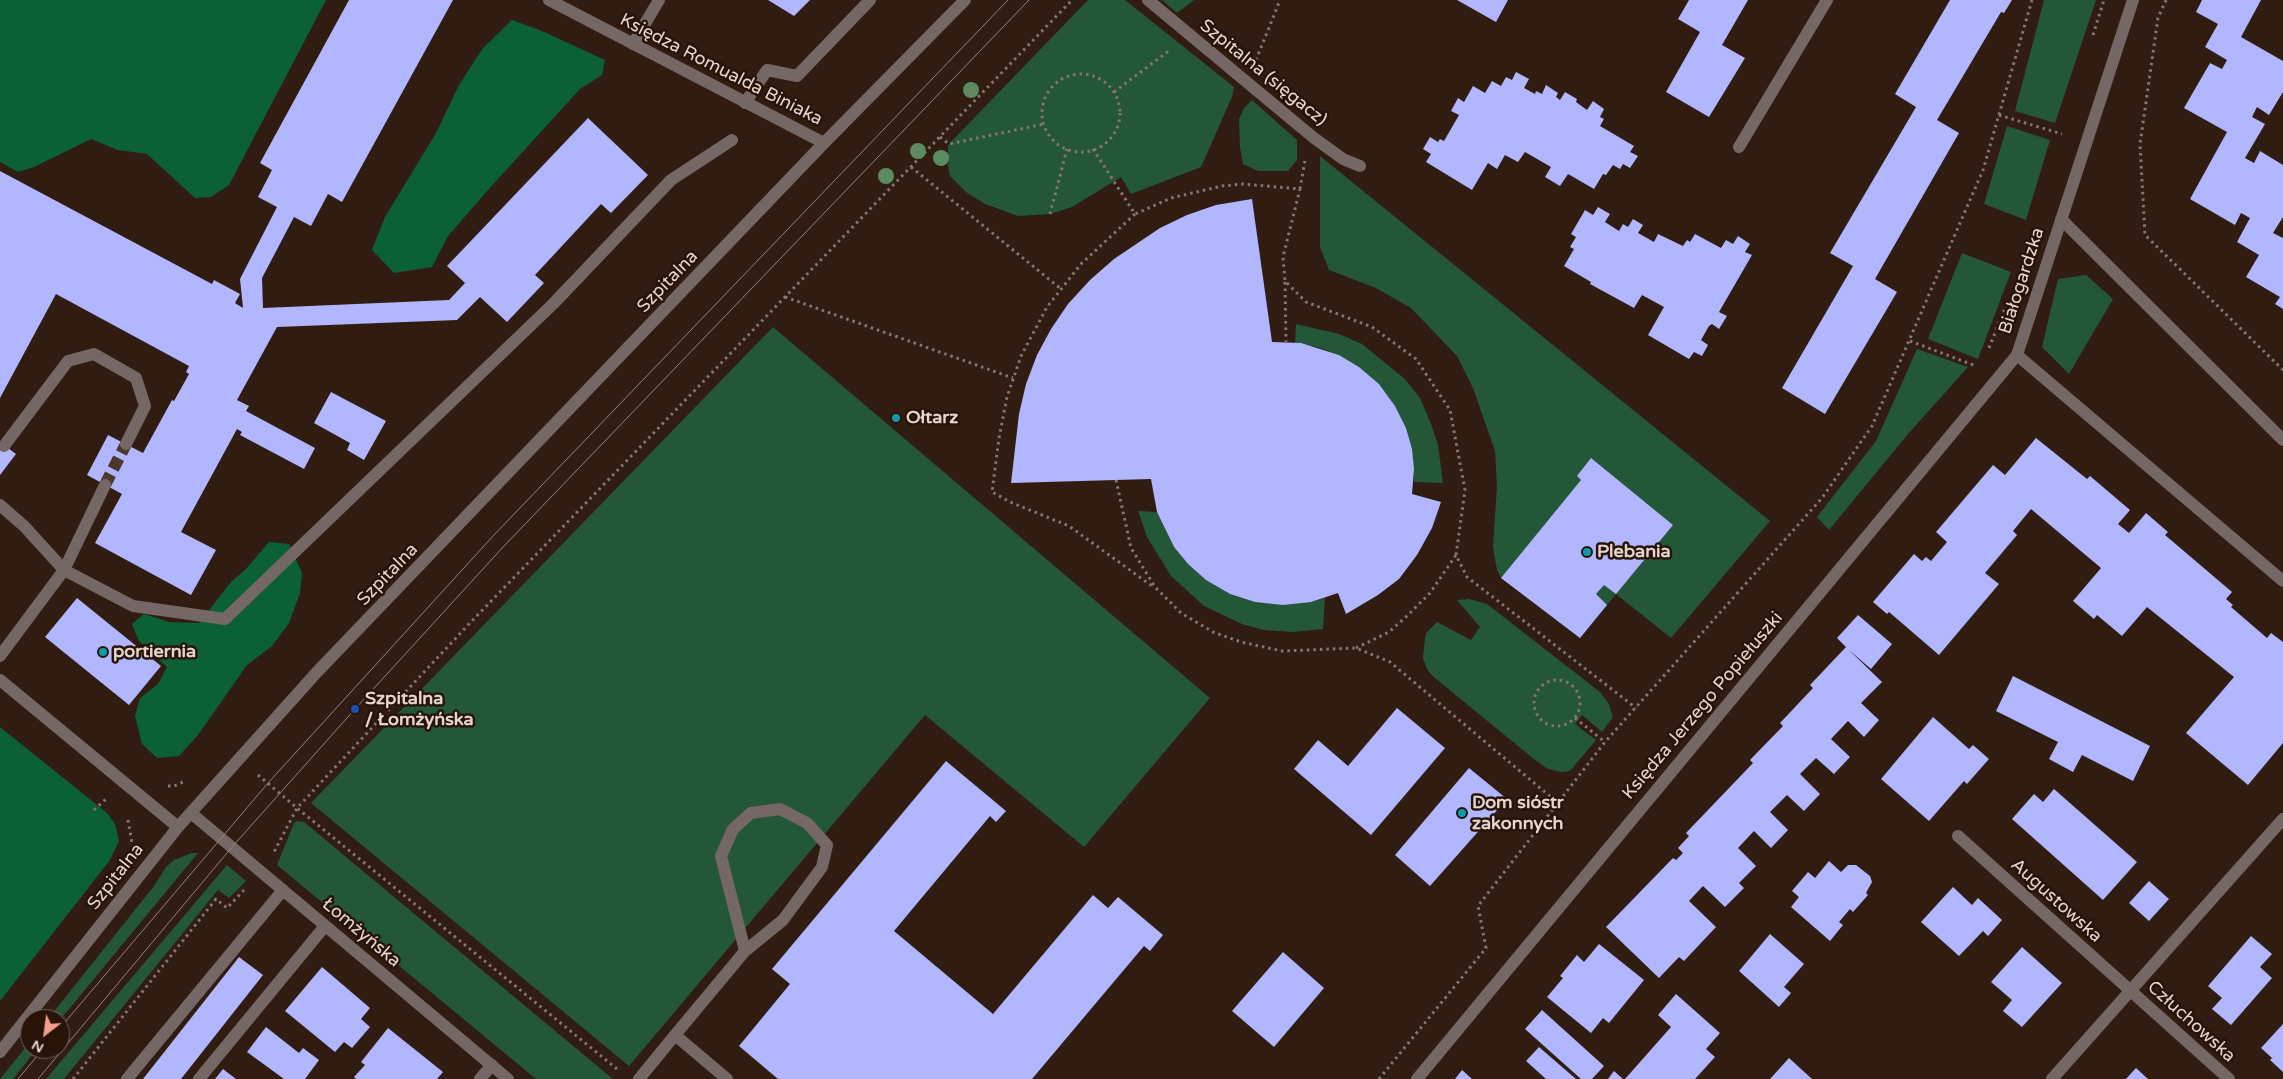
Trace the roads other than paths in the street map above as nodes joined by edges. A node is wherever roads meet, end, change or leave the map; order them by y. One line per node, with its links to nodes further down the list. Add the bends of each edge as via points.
1 (549, 0): 8 (street, Księdza Romualda Biniaka)
2 (659, 0): 8 (street)
3 (870, 0): 9 (street, via 797,76 767,70)
4 (965, 0): 11 (street, Szpitalna)
5 (1148, 0): 13 (street, Szpitalna (sięgacz), via 1314,138)
6 (1827, 0): 12 (street)
7 (2133, 0): 14 (street, Białogardzka)
8 (633, 44): 9 (street, Księdza Romualda Biniaka)
9 (745, 103): 11 (street, Księdza Romualda Biniaka)
10 (732, 140): 21 (street, via 670,180 553,304 225,619 133,606)
11 (824, 143): 25 (street, Szpitalna, via 317,672)
12 (1739, 147)
13 (1360, 166)
14 (2061, 219): 15 (street, Białogardzka); 16 (street)
15 (2016, 355): 22 (street, Białogardzka); 42 (street, Księdza Jerzego Popiełuszki)
16 (2283, 440)
17 (126, 444): 18 (street, via 144,406 136,378 94,354 68,361)
18 (4, 446)
19 (105, 485): 21 (street)
20 (0, 505): 21 (street, via 25,526)
21 (64, 570): 23 (street)
22 (2283, 581)
23 (0, 656)
24 (0, 680): 27 (street)
25 (191, 813): 27 (street, Szpitalna); 29 (street, Łomżyńska)
26 (2283, 819): 32 (street)
27 (178, 828): 34 (street, Szpitalna)
28 (1958, 836): 32 (street, Augustowska)
29 (282, 890): 30 (street, Łomżyńska); 36 (street)
30 (325, 926): 35 (street, Łomżyńska); 37 (street)
31 (745, 951): 31 (street, via 783,920 822,867 827,845 807,823 780,809 751,813 733,829 721,856); 33 (street)
32 (2130, 991): 43 (street); 44 (street, Człuchowska)
33 (675, 1034): 40 (street); 41 (street)
34 (0, 1052)
35 (492, 1065): 38 (street); 39 (street, Łomżyńska)
36 (127, 1079)
37 (199, 1079)
38 (480, 1079)
39 (508, 1079)
40 (639, 1079)
41 (727, 1079)
42 (1416, 1079)
43 (2052, 1079)
44 (2229, 1079)

